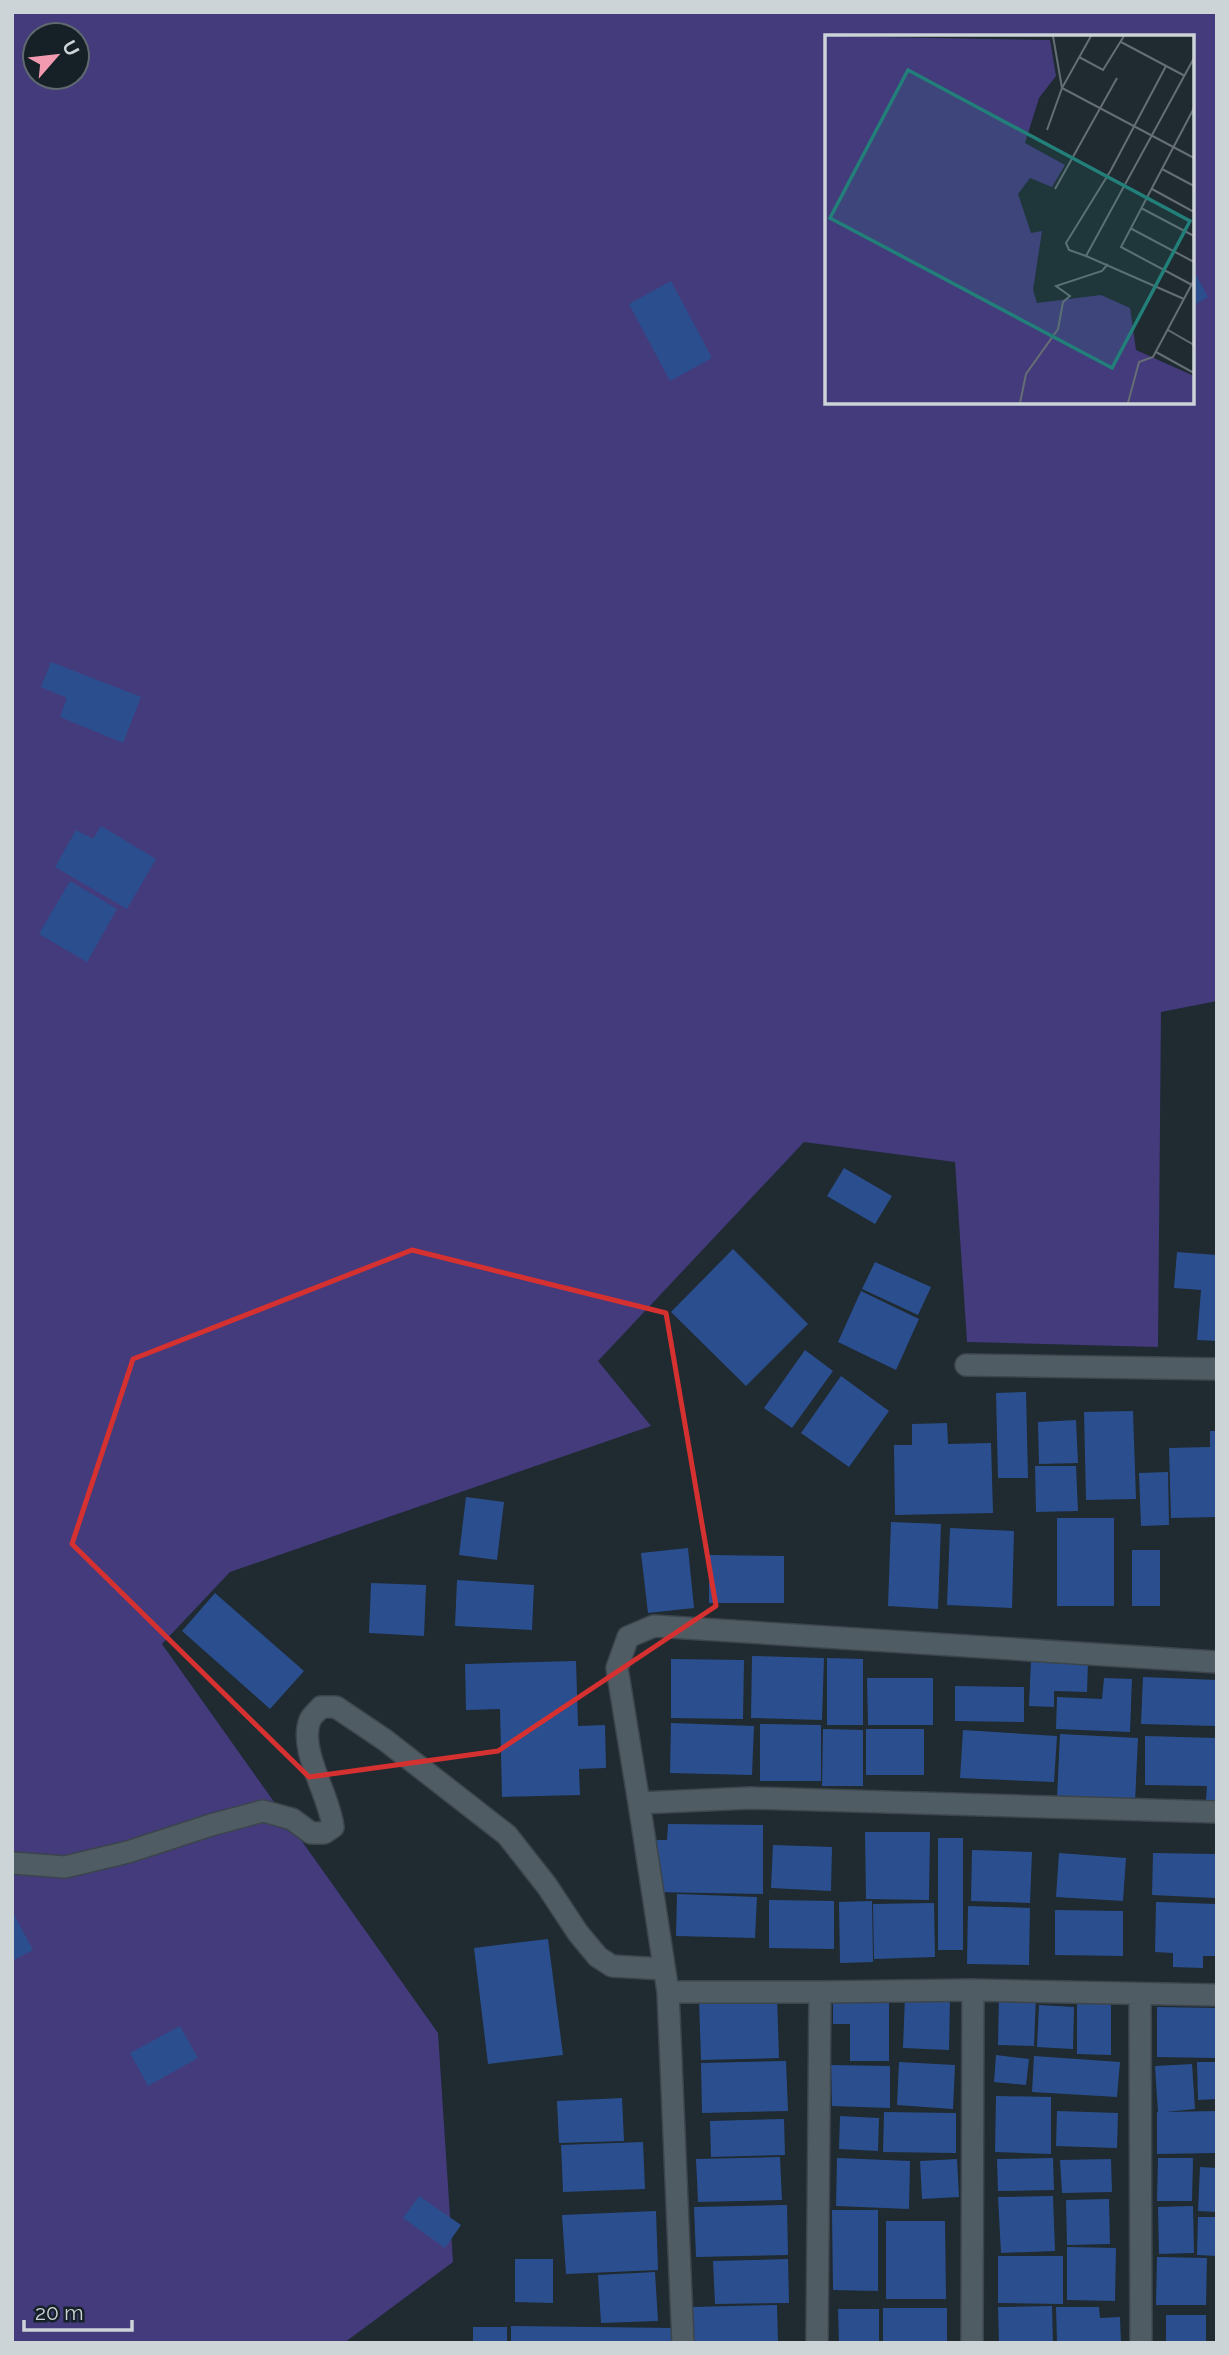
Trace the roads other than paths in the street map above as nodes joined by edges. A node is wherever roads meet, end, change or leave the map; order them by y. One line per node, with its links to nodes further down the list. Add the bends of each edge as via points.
1 (966, 1365): 2 (street)
2 (1217, 1369)
3 (1217, 1662): 4 (street, via 654,1626 628,1637 617,1668)
4 (639, 1802): 5 (street, via 750,1798); 7 (street)
5 (1217, 1812)
6 (12, 1863): 7 (street, via 65,1867 263,1811 292,1819 311,1833 324,1833 333,1827 331,1811 307,1742 310,1719 321,1707 336,1707 507,1835 598,1956 612,1966)
7 (664, 1969): 9 (street)
8 (973, 1990): 10 (street); 11 (street); 15 (street)
9 (668, 1992): 10 (street); 13 (street)
10 (820, 1992): 14 (street)
11 (1140, 1994): 12 (street); 16 (street)
12 (1217, 1995)
13 (683, 2343)
14 (817, 2343)
15 (972, 2343)
16 (1141, 2343)

